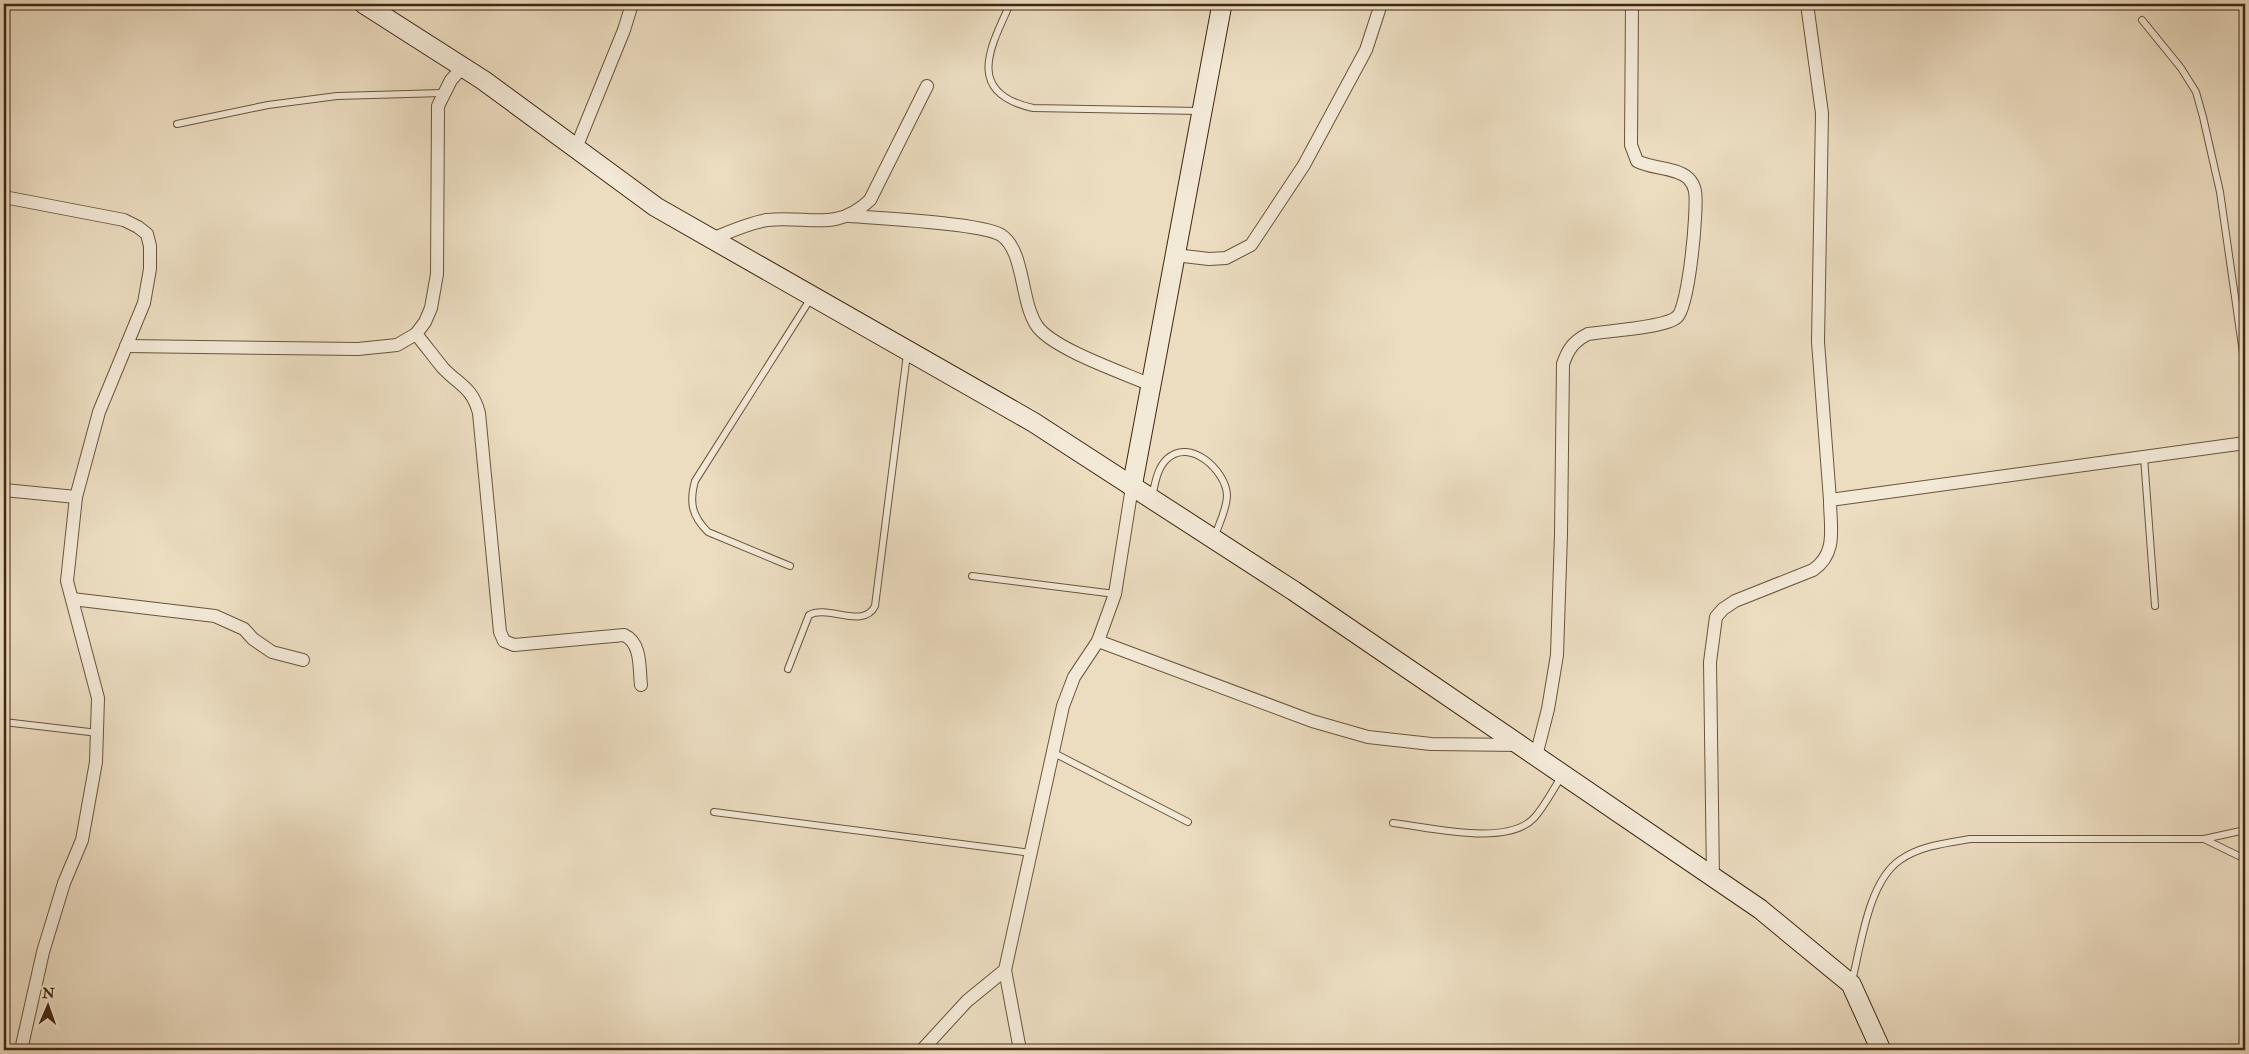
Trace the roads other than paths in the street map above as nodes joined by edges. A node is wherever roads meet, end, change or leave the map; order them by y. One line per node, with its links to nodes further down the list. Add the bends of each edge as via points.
1 (364, 4): 9 (street)
2 (632, 4): 14 (street)
3 (1010, 4): 12 (lane, via 993,41 988,66 991,81 1001,97 1033,108)
4 (1222, 4): 12 (street)
5 (1380, 4): 18 (street, via 1366,50 1304,165 1251,245 1226,258 1209,260)
6 (1632, 4): 46 (street, via 1631,145 1637,161 1679,173 1693,184 1695,224 1682,310 1671,321 1588,334 1576,340 1562,364 1561,534 1556,655 1548,709)
7 (1807, 4): 31 (street, via 1822,113 1818,342)
8 (2142, 20): 23 (lane, via 2196,92 2220,192)
9 (463, 67): 11 (street); 14 (street)
10 (927, 86): 16 (street, via 870,200)
11 (443, 93): 13 (lane, via 337,96 268,105); 20 (street, via 436,118 437,274 431,308)
12 (1202, 111): 18 (street)
13 (176, 124)
14 (576, 148): 17 (street, via 656,207)
15 (4, 197): 21 (street, via 124,220 147,234 150,268 144,303)
16 (850, 216): 17 (street, via 824,221 764,220); 24 (street, via 963,226 999,234 1011,247 1026,305 1037,326 1069,349)
17 (712, 239): 19 (street)
18 (1175, 255): 24 (street)
19 (812, 296): 22 (street); 33 (lane, via 695,481 691,496 692,509 708,532)
20 (416, 334): 21 (street, via 397,345 358,348); 41 (street, via 444,369 471,392 476,402 500,632 504,641 514,645 624,635 637,646)
21 (126, 346): 29 (street, via 99,412)
22 (908, 351): 27 (street, via 1033,422); 40 (lane, via 876,606 865,615 819,612 809,615)
23 (2245, 367)
24 (1151, 385): 27 (street)
25 (2245, 443): 26 (street)
26 (2144, 457): 31 (street); 37 (lane)
27 (1132, 486): 30 (street); 35 (street)
28 (4, 490): 29 (street)
29 (76, 497): 36 (street, via 67,581)
30 (1151, 499): 32 (street); 32 (lane, via 1160,469 1168,458 1177,453 1193,453 1215,468 1225,484 1226,504)
31 (1830, 500): 55 (street, via 1831,545 1822,563 1813,570 1735,601 1716,617 1710,662)
32 (1214, 539): 44 (street)
33 (790, 566)
34 (972, 576): 35 (lane)
35 (1115, 594): 38 (street)
36 (72, 599): 39 (street, via 215,616 244,629 272,652); 43 (street, via 98,698)
37 (2155, 606)
38 (1098, 641): 44 (street, via 1312,721 1368,736 1431,744); 45 (street, via 1074,677)
39 (302, 660)
40 (788, 669)
41 (641, 685)
42 (4, 722): 43 (lane)
43 (98, 734): 58 (street, via 82,840 64,883 43,952)
44 (1520, 745): 46 (street)
45 (1054, 753): 49 (lane); 53 (street)
46 (1536, 756): 47 (street)
47 (1562, 774): 50 (lane, via 1534,818 1513,830 1480,833); 55 (street)
48 (714, 812): 53 (lane)
49 (1188, 822)
50 (1393, 823)
51 (2245, 830): 52 (lane)
52 (2204, 839): 54 (lane); 57 (lane, via 1970,839 1914,853 1899,861 1885,875 1874,896)
53 (1031, 853): 56 (street)
54 (2245, 859)
55 (1713, 877): 57 (street, via 1760,909)
56 (1005, 970): 59 (street, via 967,1001); 60 (street)
57 (1850, 984): 61 (street)
58 (21, 1050)
59 (922, 1050)
60 (1020, 1050)
61 (1881, 1050)

